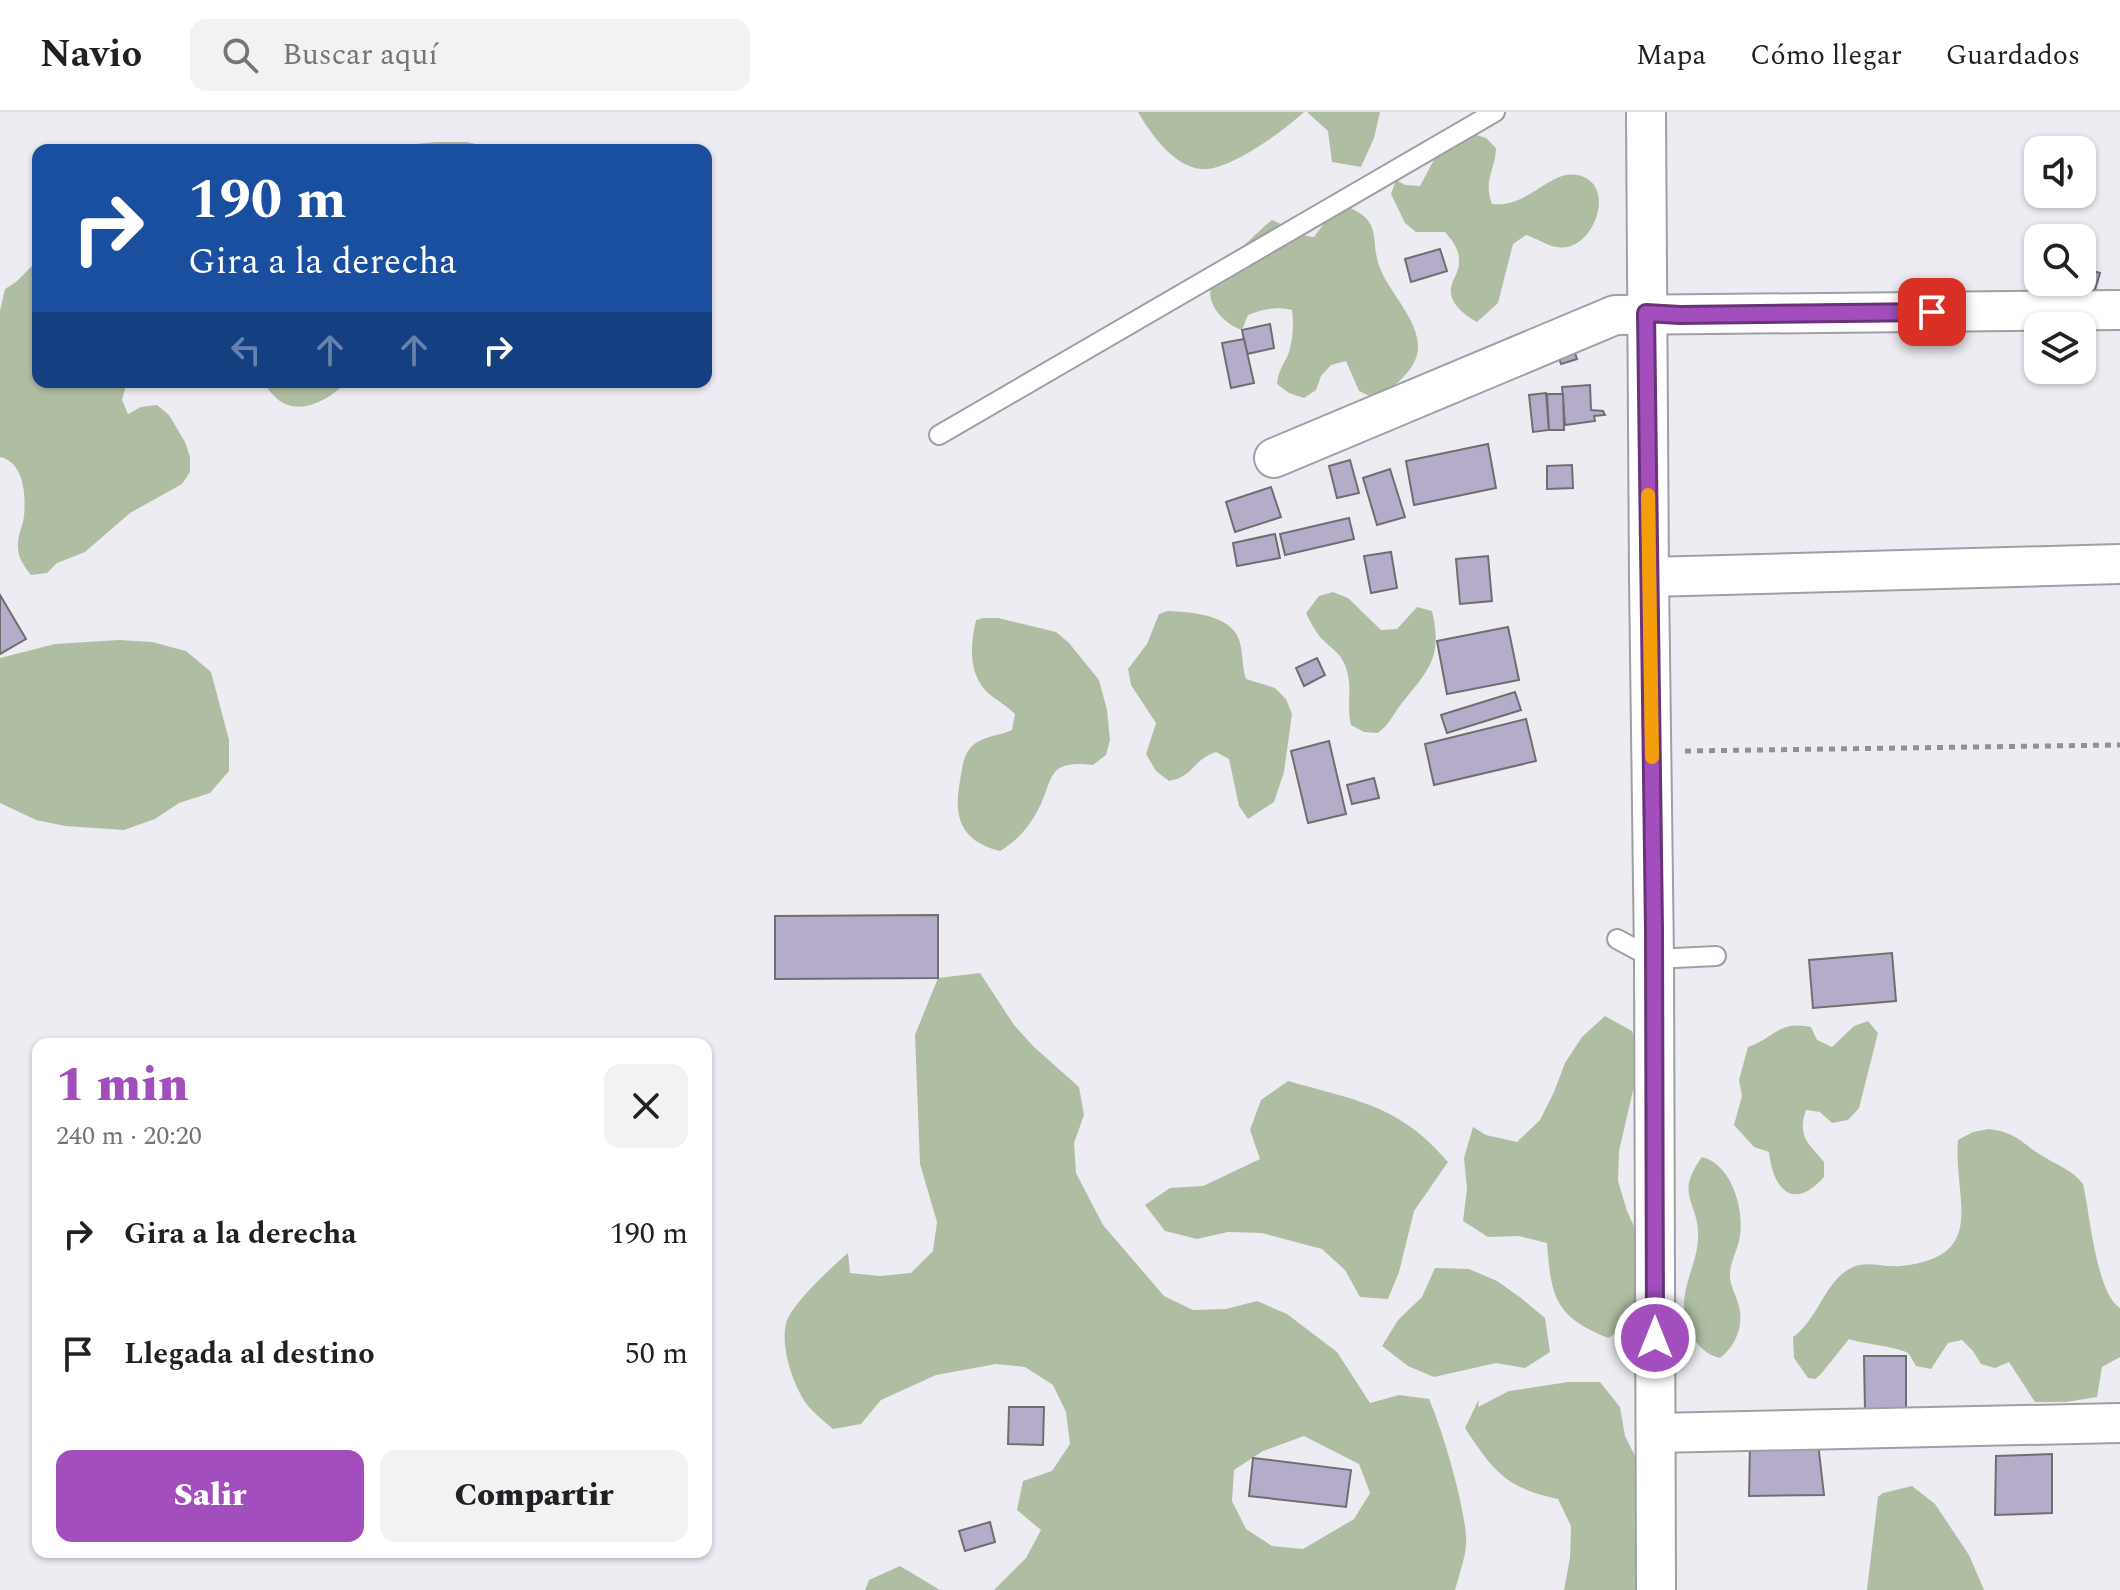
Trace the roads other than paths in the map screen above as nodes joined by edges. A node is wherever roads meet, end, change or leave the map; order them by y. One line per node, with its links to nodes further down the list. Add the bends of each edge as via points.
1 (1495, 112): 5 (lane)
2 (1646, 112): 4 (street)
3 (2120, 310): 4 (street)
4 (1646, 313): 6 (street, via 1615,315); 8 (street)
5 (939, 435)
6 (1274, 458)
7 (2120, 564): 8 (street)
8 (1649, 577): 11 (street)
9 (1617, 939): 11 (lane)
10 (1716, 956): 11 (lane)
11 (1654, 959): 13 (street)
12 (2120, 1423): 13 (street)
13 (1656, 1433): 14 (street)
14 (1656, 1590)

